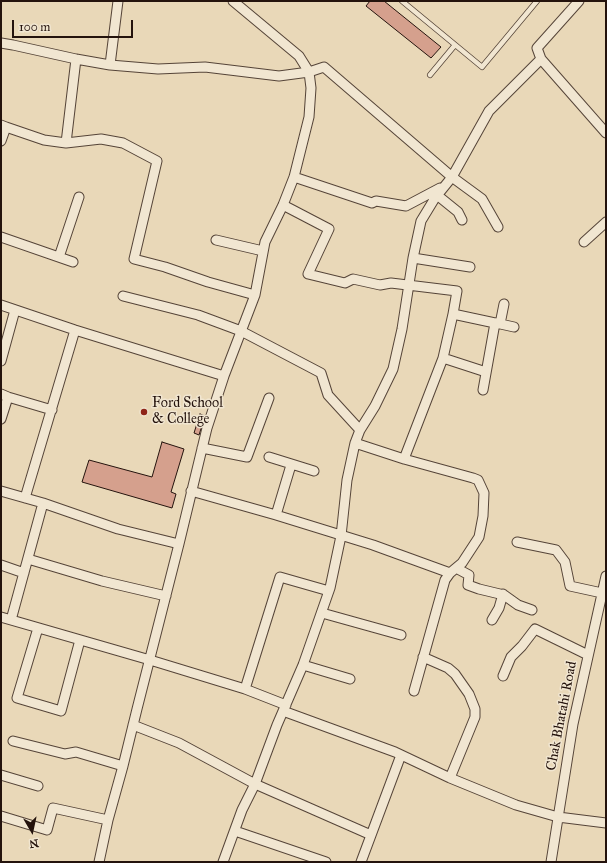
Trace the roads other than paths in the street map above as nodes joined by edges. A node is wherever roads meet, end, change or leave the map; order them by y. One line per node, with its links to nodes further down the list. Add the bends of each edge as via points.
1 (118, 1): 10 (street)
2 (233, 1): 11 (street, via 299,56)
3 (402, 1): 7 (lane)
4 (537, 1): 7 (lane, via 482,67)
5 (579, 1): 9 (street, via 537,48)
6 (1, 43): 8 (street)
7 (455, 44): 12 (lane)
8 (76, 59): 10 (street); 16 (street)
9 (541, 59): 14 (street); 18 (street, via 489,111)
10 (110, 65): 11 (street, via 158,69 205,68 279,76)
11 (309, 72): 17 (street, via 309,117); 18 (street, via 324,67)
12 (430, 75)
13 (3, 126): 15 (street); 16 (street, via 44,140)
14 (606, 132)
15 (1, 141)
16 (66, 143): 35 (street, via 101,139 123,143 157,161 134,259)
17 (294, 177): 19 (street, via 372,203 376,200 406,206); 22 (street)
18 (452, 177): 19 (street); 25 (street, via 482,199)
19 (444, 186): 20 (street)
20 (437, 195): 23 (street, via 458,212); 31 (street, via 421,221)
21 (79, 197): 30 (street)
22 (283, 205): 29 (street); 34 (street, via 329,229 308,274 345,283 352,279 380,284)
23 (462, 220)
24 (606, 222): 28 (street)
25 (498, 227)
26 (1, 237): 30 (street)
27 (216, 240): 29 (street)
28 (584, 242)
29 (263, 251): 35 (street)
30 (59, 257): 32 (street)
31 (413, 258): 33 (street); 34 (street)
32 (73, 262)
33 (470, 267)
34 (409, 285): 40 (street, via 457,291); 54 (street, via 393,369)
35 (255, 295): 44 (street)
36 (123, 296): 44 (street, via 198,315)
37 (504, 304): 41 (street)
38 (1, 306): 39 (street)
39 (16, 310): 43 (street); 46 (street)
40 (453, 314): 41 (street); 45 (street)
41 (498, 324): 42 (street); 47 (street)
42 (514, 328)
43 (75, 330): 48 (street); 52 (street)
44 (241, 331): 48 (street); 54 (street, via 321,373 328,395)
45 (443, 358): 47 (street); 58 (street)
46 (1, 361)
47 (486, 372): 49 (street)
48 (224, 376): 56 (street)
49 (483, 390)
50 (4, 395): 52 (street); 53 (street)
51 (269, 398): 56 (street, via 247,458)
52 (52, 410): 63 (street)
53 (1, 419)
54 (360, 430): 55 (street)
55 (355, 444): 58 (street); 66 (street, via 347,480)
56 (202, 448): 61 (street)
57 (269, 457): 59 (street)
58 (404, 459): 71 (street, via 473,478 481,485 484,493 479,537 462,563)
59 (291, 465): 60 (street); 65 (street)
60 (314, 471)
61 (191, 491): 65 (street); 68 (street)
62 (1, 492): 63 (street)
63 (25, 498): 64 (street)
64 (43, 503): 68 (street, via 118,529); 69 (street)
65 (276, 515): 66 (street)
66 (341, 536): 71 (street); 74 (street)
67 (517, 542): 75 (street, via 556,550 565,562 570,586)
68 (179, 544): 77 (street)
69 (28, 559): 72 (street); 77 (street, via 102,581)
70 (1, 565): 72 (street)
71 (453, 570): 76 (street, via 469,575 468,585); 87 (street, via 442,589)
72 (24, 573): 81 (street)
73 (606, 576): 75 (street, Chak Bhatahi Road)
74 (329, 591): 79 (street); 92 (street, via 280,577)
75 (602, 593): 86 (street, Chak Bhatahi Road)
76 (503, 594): 78 (street, via 518,605); 82 (street)
77 (166, 596): 88 (street)
78 (532, 610)
79 (322, 613): 84 (street); 89 (street)
80 (1, 617): 81 (street)
81 (11, 620): 83 (street)
82 (492, 620)
83 (38, 628): 85 (street); 85 (street, via 17,698 61,711)
84 (400, 635)
85 (80, 640): 88 (street)
86 (588, 655): 90 (street, via 535,629 511,657); 104 (street, Chak Bhatahi Road, via 573,724)
87 (423, 657): 93 (street); 100 (street, via 448,668 455,674 475,708 475,717)
88 (150, 660): 92 (street); 95 (street)
89 (303, 665): 91 (street); 94 (street)
90 (503, 676)
91 (350, 679)
92 (245, 689): 94 (street)
93 (414, 691)
94 (285, 708): 97 (street); 101 (street)
95 (133, 725): 98 (street); 101 (street, via 179,743)
96 (13, 741): 98 (street, via 65,754 76,752)
97 (401, 755): 100 (street); 108 (street)
98 (123, 766): 105 (street)
99 (1, 775): 102 (street)
100 (450, 778): 104 (street, via 495,798)
101 (255, 784): 107 (street); 108 (street)
102 (38, 786)
103 (1, 816): 105 (street, via 47,830 53,808)
104 (558, 817): 106 (street); 113 (street, Chak Bhatahi Road)
105 (108, 820): 109 (street)
106 (606, 823)
107 (235, 831): 110 (street); 111 (street)
108 (371, 835): 112 (street)
109 (99, 862)
110 (223, 862)
111 (326, 862)
112 (361, 862)
113 (550, 862)

